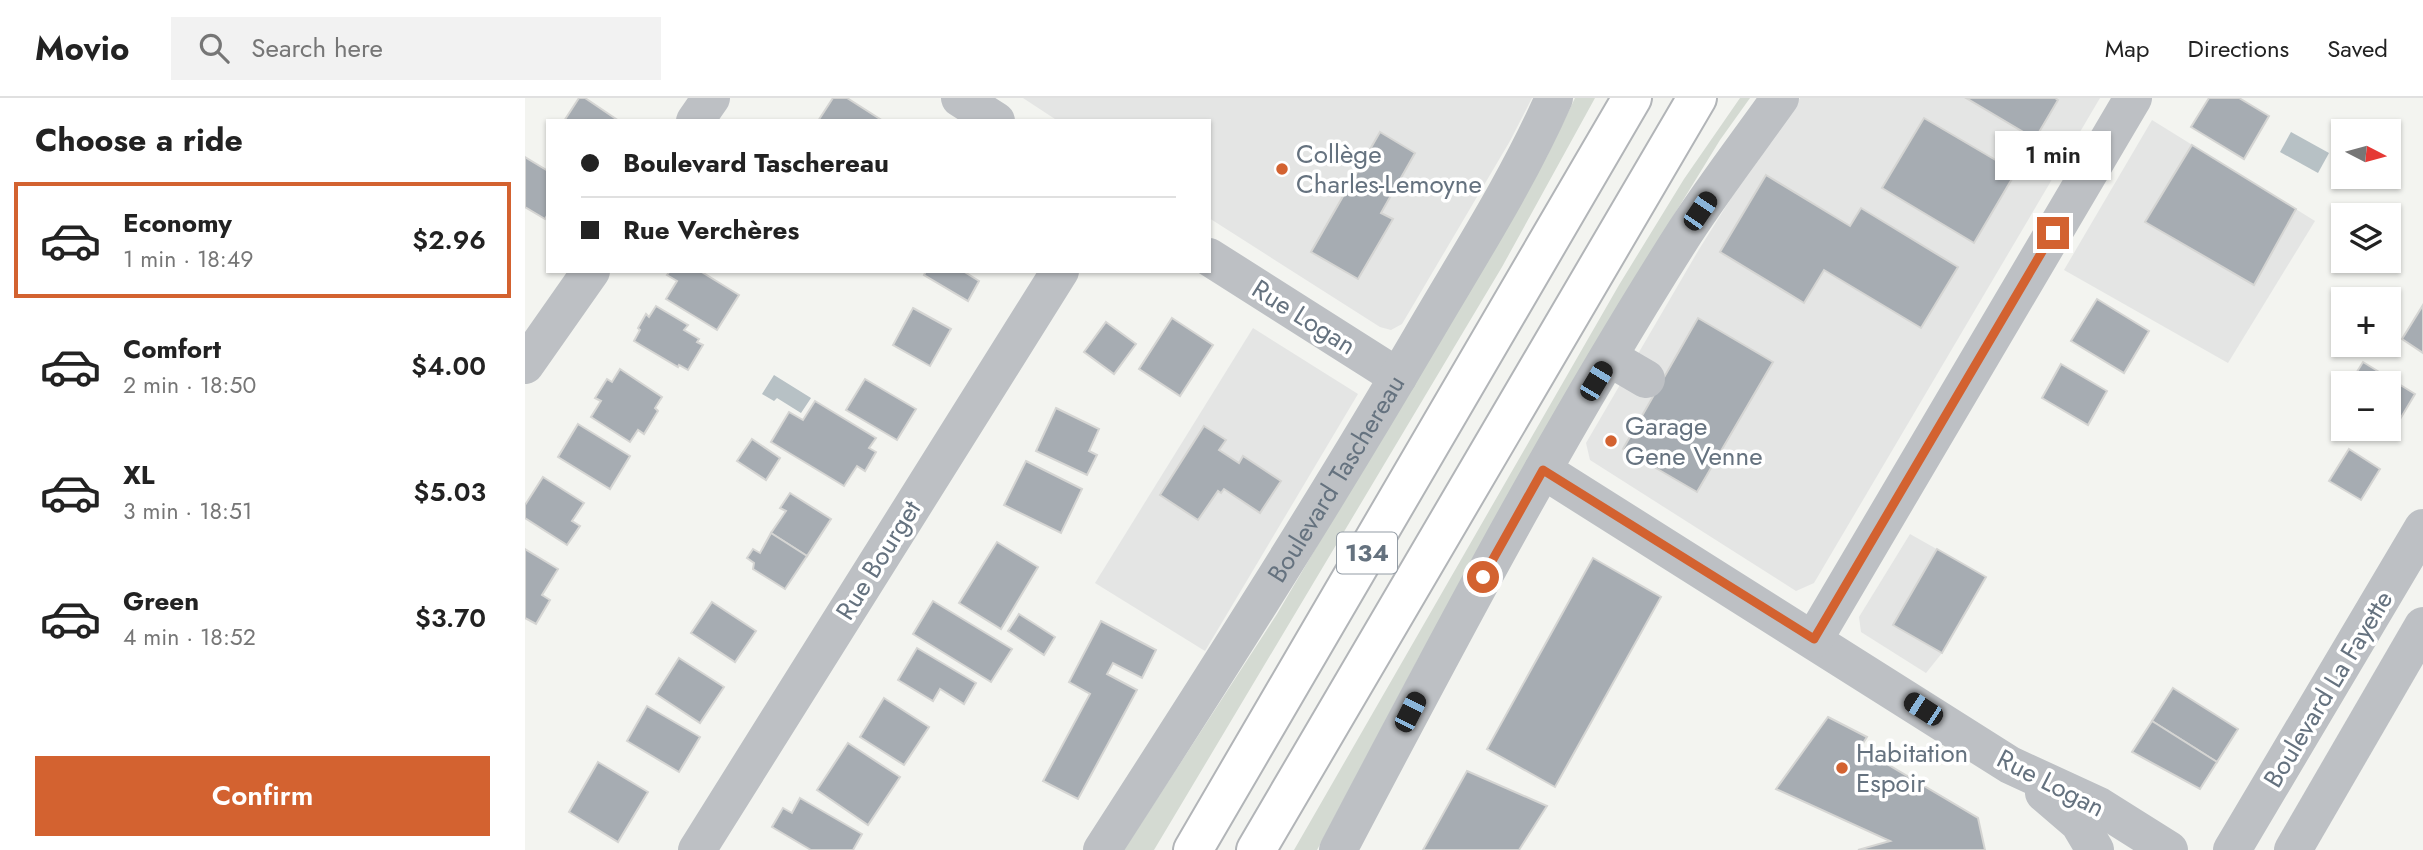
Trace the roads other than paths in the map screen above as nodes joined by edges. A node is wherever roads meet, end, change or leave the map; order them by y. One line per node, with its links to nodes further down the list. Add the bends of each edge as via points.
1 (711, 98): 8 (street)
2 (960, 98): 9 (street)
3 (1554, 98): 15 (street, Boulevard Taschereau, via 1525,158)
4 (1632, 98): 24 (highway, 134)
5 (1697, 98): 25 (highway, 134)
6 (1780, 98): 13 (street, via 1687,230)
7 (2133, 98): 20 (street)
8 (696, 119)
9 (993, 119)
10 (1211, 258): 15 (street, Rue Logan)
11 (590, 273): 14 (street)
12 (1059, 273): 22 (street, Rue Bourget)
13 (1610, 358): 16 (street); 17 (street)
14 (525, 365)
15 (1398, 377): 23 (street, Boulevard Taschereau, via 1227,657)
16 (1646, 379)
17 (1543, 470): 20 (street, Rue Logan); 26 (street, via 1458,620)
18 (2423, 528): 29 (street, Boulevard La Fayette)
19 (2423, 626): 30 (street, Boulevard La Fayette)
20 (1814, 639): 21 (street, Rue Logan)
21 (2010, 765): 27 (street, via 2079,823); 28 (street, Rue Logan, via 2099,806)
22 (697, 850)
23 (1102, 850)
24 (1193, 850)
25 (1256, 850)
26 (1338, 850)
27 (2095, 850)
28 (2169, 850)
29 (2232, 850)
30 (2293, 850)

